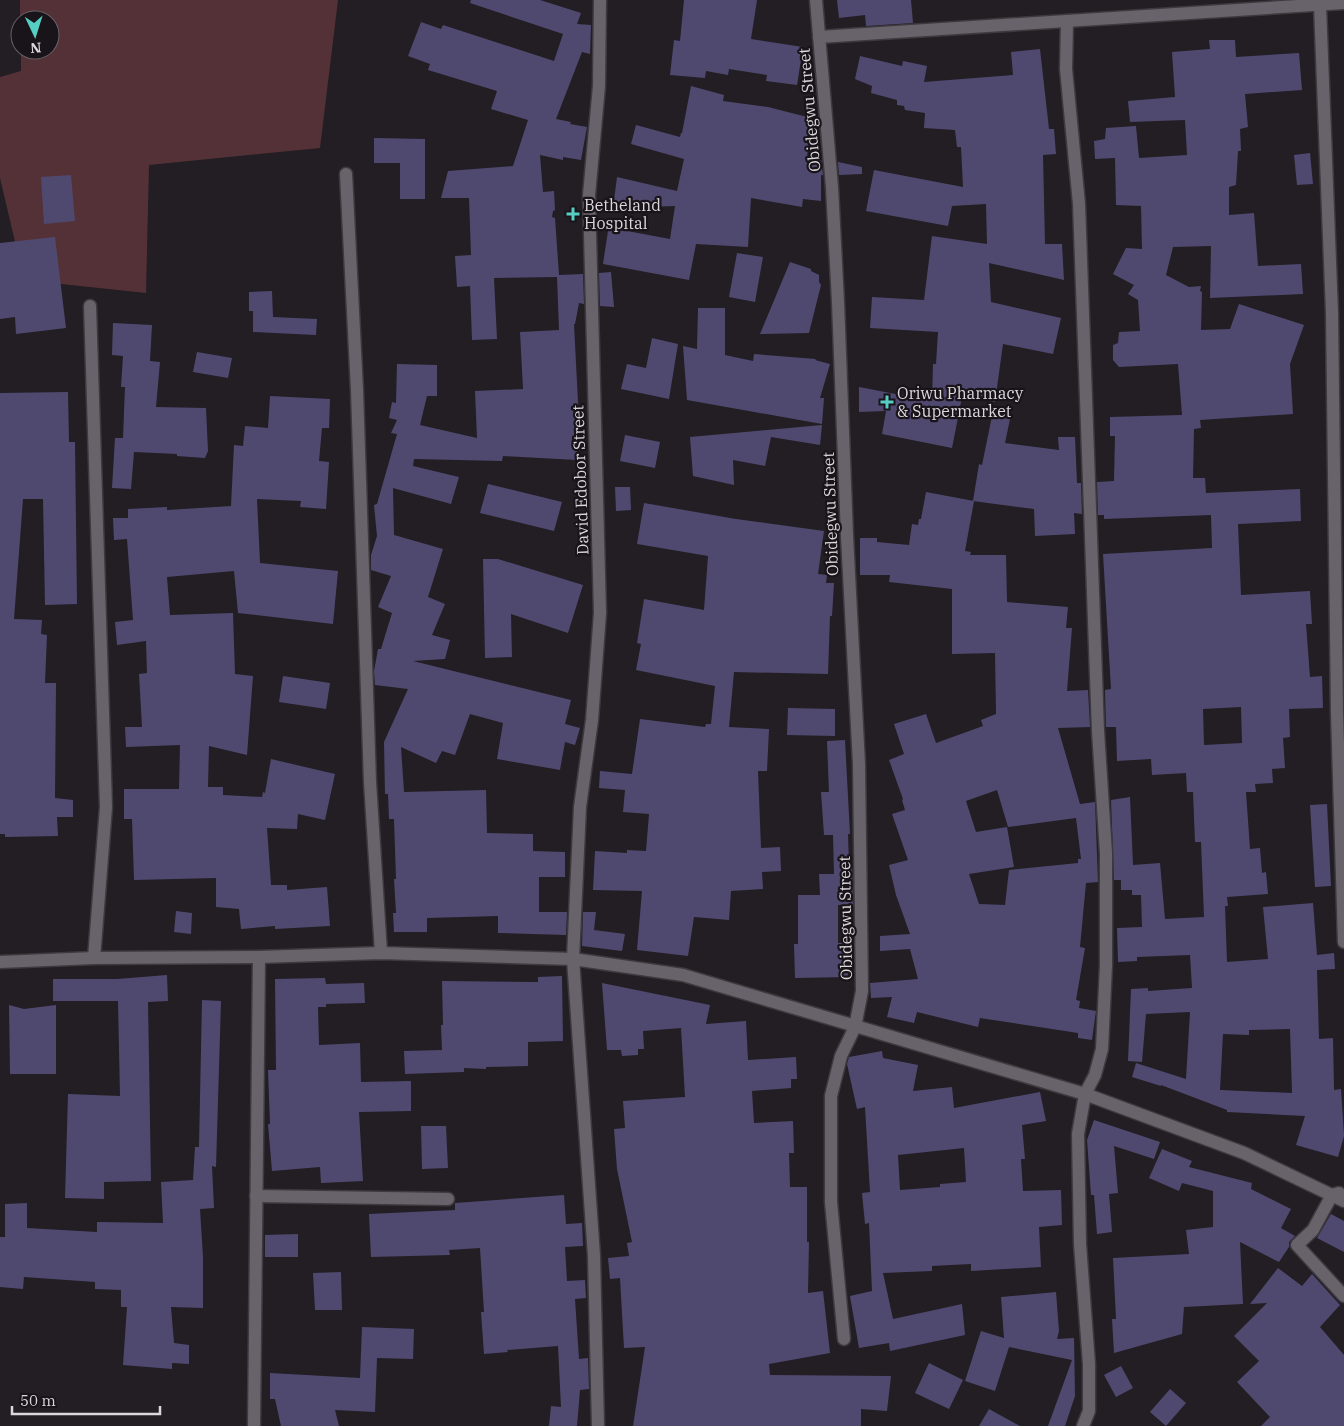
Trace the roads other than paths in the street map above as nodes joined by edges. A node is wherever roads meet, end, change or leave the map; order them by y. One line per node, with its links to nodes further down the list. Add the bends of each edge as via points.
1 (600, 0): 13 (street, David Edobor Street, via 599,86 589,195 600,613 592,720 580,807)
2 (816, 0): 6 (street, Obidegwu Street)
3 (1344, 3): 4 (street)
4 (1320, 6): 5 (street); 9 (street, via 1332,313 1337,712)
5 (1066, 21): 6 (street); 16 (street, via 1066,69 1079,204 1095,662 1106,853 1102,1049 1096,1075)
6 (819, 37): 15 (street, Obidegwu Street, via 832,188 859,764 862,991)
7 (346, 174): 10 (street, via 370,782)
8 (90, 306): 12 (street, via 106,806)
9 (1344, 942)
10 (381, 953): 11 (street); 13 (street)
11 (259, 957): 12 (street); 18 (street)
12 (94, 958): 14 (street)
13 (573, 959): 15 (street, via 683,975); 24 (street, David Edobor Street, via 594,1256)
14 (0, 962)
15 (855, 1027): 16 (street); 22 (street, Obidegwu Street, via 841,1056 831,1096 831,1202)
16 (1085, 1094): 17 (street, via 1244,1153); 25 (street, via 1078,1134 1080,1244 1089,1364 1089,1411)
17 (1338, 1193): 20 (street); 21 (street, via 1313,1230 1297,1245)
18 (256, 1196): 19 (street); 23 (street)
19 (448, 1199)
20 (1344, 1201)
21 (1344, 1296)
22 (844, 1340)
23 (254, 1426)
24 (598, 1426)
25 (1083, 1426)

